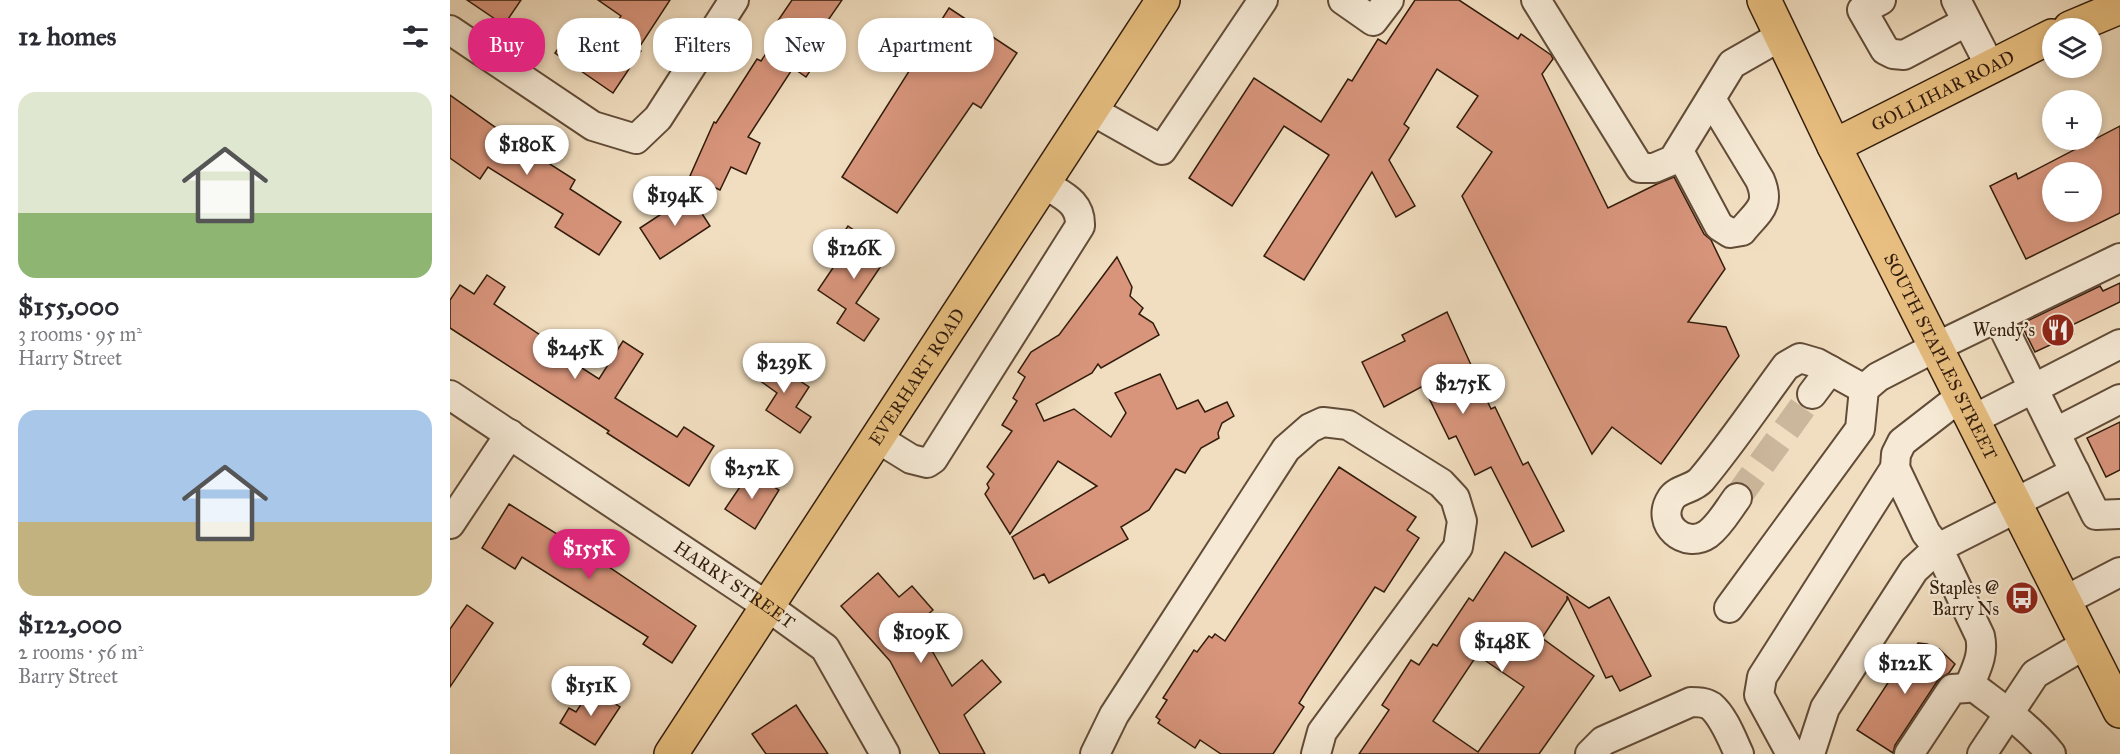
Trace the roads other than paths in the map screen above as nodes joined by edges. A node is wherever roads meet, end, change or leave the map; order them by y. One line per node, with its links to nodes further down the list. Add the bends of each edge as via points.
1 (734, 0): 12 (street, via 658,118 636,139 593,126)
2 (1163, 0): 17 (main road, EVERHART ROAD)
3 (1263, 0): 17 (street, via 1162,150)
4 (1343, 0): 5 (street, via 1373,21)
5 (1389, 0)
6 (1536, 0): 19 (street, via 1640,168 1654,168 1674,160)
7 (1764, 0): 13 (main road, SOUTH STAPLES STREET)
8 (1881, 0): 10 (street, via 1862,10 1885,50 1893,54 1904,55)
9 (2120, 7): 11 (main road)
10 (1961, 11): 15 (street)
11 (2094, 18)
12 (450, 30)
13 (1781, 36): 16 (street, via 1732,64); 18 (main road, SOUTH STAPLES STREET)
14 (2042, 41): 15 (main road, GOLLIHAR ROAD)
15 (1990, 66): 18 (main road, GOLLIHAR ROAD)
16 (1711, 99): 19 (street); 19 (street, via 1765,193 1764,203 1742,231 1730,233 1719,226)
17 (1091, 110): 20 (main road, EVERHART ROAD)
18 (1834, 146): 24 (main road, SOUTH STAPLES STREET)
19 (1679, 152)
20 (1043, 183): 34 (main road, EVERHART ROAD); 34 (street, via 1076,205 1080,226 933,459 927,463 917,461)
21 (2120, 258): 22 (street)
22 (1998, 317): 24 (street); 26 (street)
23 (2120, 344): 26 (street)
24 (1936, 347): 27 (street, via 1878,377); 31 (main road, SOUTH STAPLES STREET)
25 (1830, 370): 27 (street); 28 (street); 38 (street, via 1800,358 1786,366 1699,482 1671,498 1666,521 1678,535 1699,538 1716,527)
26 (2034, 388): 31 (street); 35 (street)
27 (1864, 389): 46 (street, via 1860,429)
28 (1812, 394)
29 (450, 395): 33 (street, HARRY STREET)
30 (2120, 399): 35 (street)
31 (1966, 408): 36 (street, via 1902,442); 39 (main road, SOUTH STAPLES STREET)
32 (2120, 417): 35 (street)
33 (510, 434): 41 (street); 45 (street, HARRY STREET)
34 (877, 438): 45 (main road, EVERHART ROAD)
35 (2059, 439): 37 (street)
36 (1895, 468): 42 (street); 52 (street, via 1759,686 1759,695)
37 (2075, 472): 39 (street); 40 (street, via 2096,515)
38 (1737, 498)
39 (2016, 506): 42 (street); 44 (main road, SOUTH STAPLES STREET)
40 (2120, 514)
41 (450, 524)
42 (1938, 548): 48 (street, via 1980,636 1981,658); 52 (street, via 1914,570 1851,668 1826,708)
43 (2120, 572): 44 (street)
44 (2064, 601): 47 (main road, SOUTH STAPLES STREET)
45 (767, 606): 53 (main road, EVERHART ROAD); 54 (street, HARRY STREET, via 825,648)
46 (1729, 608)
47 (2086, 644): 49 (main road, SOUTH STAPLES STREET); 50 (street, via 2035,674)
48 (1968, 686): 50 (street); 59 (street, via 1952,689); 60 (street)
49 (2120, 711)
50 (2009, 714): 51 (street); 61 (street)
51 (2043, 751)
52 (1807, 752)
53 (670, 754)
54 (885, 754)
55 (1095, 754): 56 (street, via 1114,715 1286,449 1310,428 1323,423 1348,425 1441,483 1455,498 1462,521 1458,547 1322,732)
56 (1316, 754)
57 (1590, 754): 58 (street, via 1603,741 1691,702 1702,702 1719,716)
58 (1739, 754)
59 (1909, 754)
60 (1924, 754)
61 (1982, 754)

